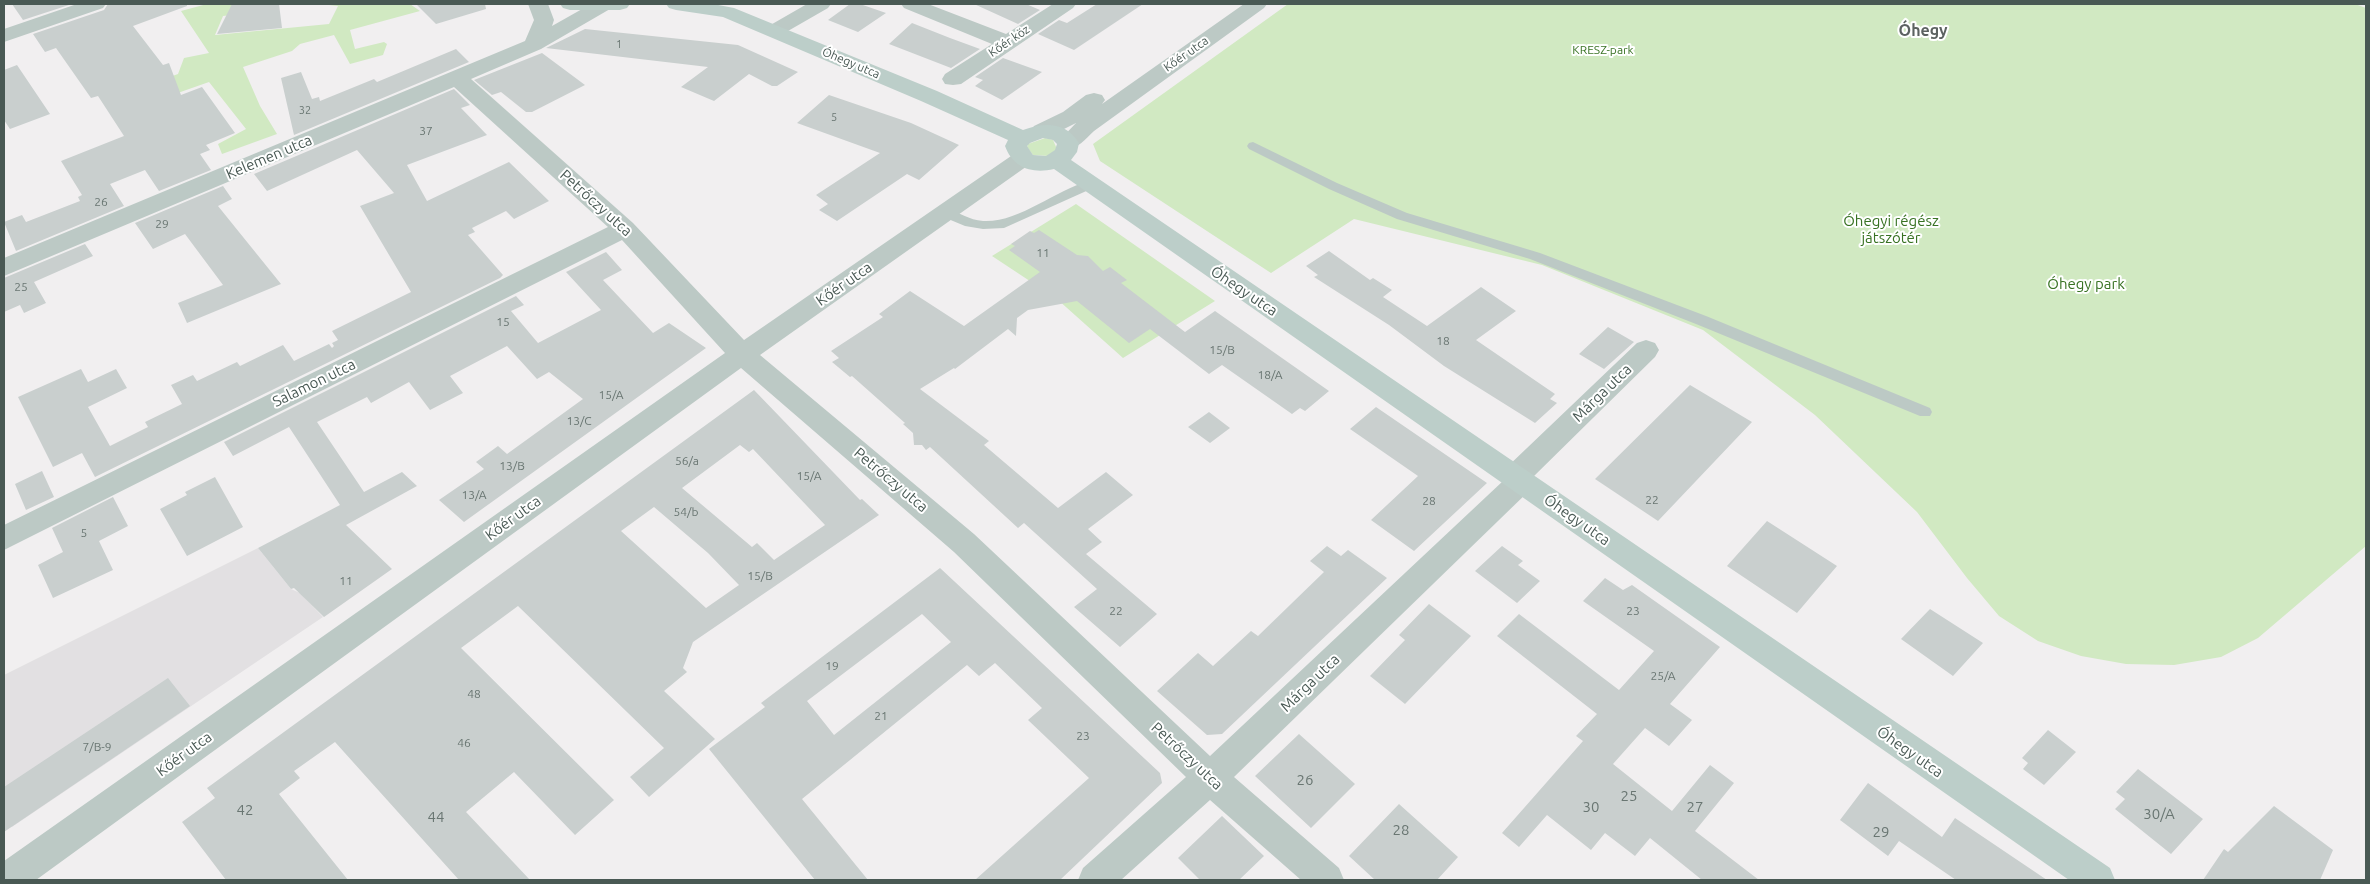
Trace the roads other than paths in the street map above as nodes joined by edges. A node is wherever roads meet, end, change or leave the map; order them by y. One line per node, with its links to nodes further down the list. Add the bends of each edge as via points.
1 (96, 4): 13 (street)
2 (538, 4): 15 (street, via 544,20)
3 (570, 4): 4 (street)
4 (612, 4): 15 (street, Kelemen utca)
5 (676, 4): 11 (street, Óhegy utca)
6 (821, 4): 12 (street)
7 (911, 4): 14 (street)
8 (1066, 4): 14 (street, Kőér köz)
9 (1230, 4): 18 (street, Kőér utca, via 1071,117)
10 (1257, 4): 20 (street, Kőér utca, via 1086,126)
11 (723, 8): 12 (street, Óhegy utca)
12 (774, 31): 18 (street, Óhegy utca, via 929,96)
13 (4, 36)
14 (1007, 42): 17 (street, Kőér köz)
15 (534, 45): 16 (street, Kelemen utca)
16 (457, 78): 23 (street, Petrőczy utca); 24 (street, Kelemen utca)
17 (953, 79)
18 (1029, 143): 20 (street, Óhegy utca, via 1060,134); 20 (street, Óhegy utca, via 1032,164 1043,165); 22 (street, Kőér utca)
19 (1253, 146): 27 (lane, via 1402,216 1535,256)
20 (1063, 152): 21 (street, Óhegy utca)
21 (1089, 185): 22 (lane, via 1004,224 965,222); 28 (street, Óhegy utca)
22 (946, 213): 26 (street, Kőér utca)
23 (625, 228): 26 (street, Petrőczy utca); 29 (street, Salamon utca)
24 (4, 268)
25 (1646, 350): 28 (street, Márga utca)
26 (742, 354): 30 (street, Petrőczy utca, via 964,542); 31 (street, Kőér utca)
27 (1924, 412)
28 (1518, 479): 30 (street, Márga utca); 34 (street, Óhegy utca)
29 (4, 538)
30 (1210, 778): 32 (street, Márga utca); 33 (street, Petrőczy utca)
31 (7, 880)
32 (1095, 880)
33 (1327, 880)
34 (2098, 880)

